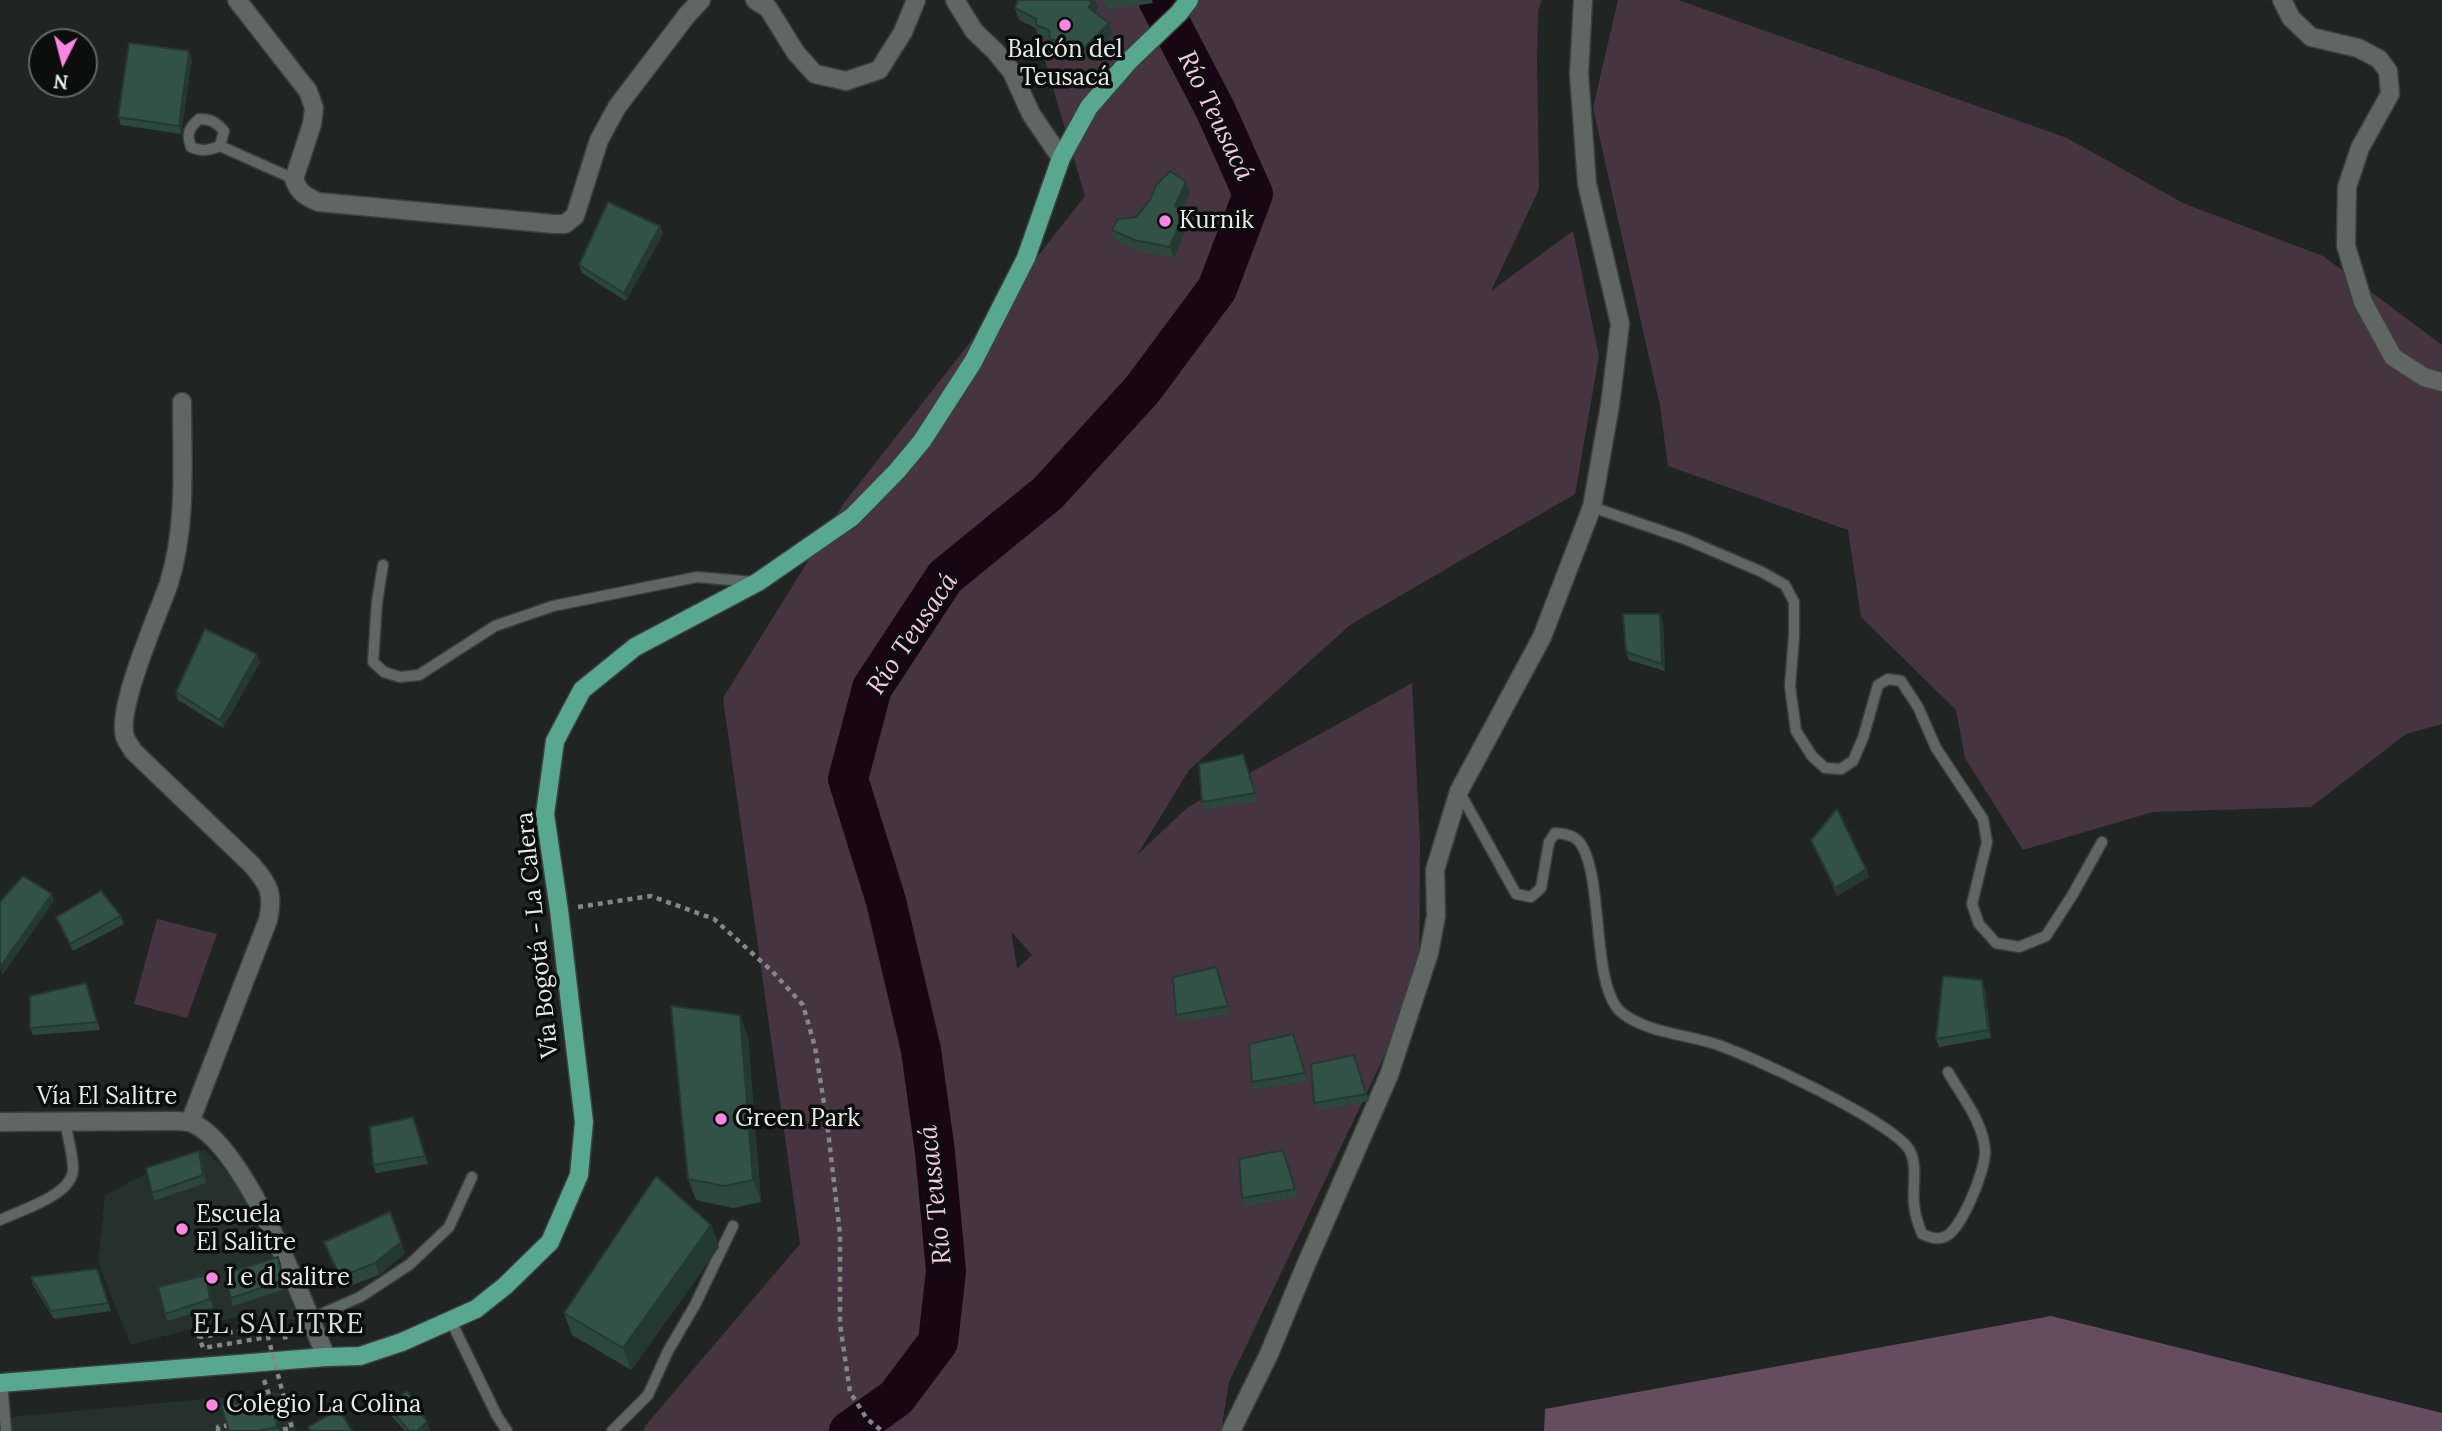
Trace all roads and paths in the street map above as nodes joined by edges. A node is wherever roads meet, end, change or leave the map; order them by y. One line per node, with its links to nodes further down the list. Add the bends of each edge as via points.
1 (237, 0): 11 (street, via 308,91 314,108)
2 (701, 0): 11 (street, via 617,107 599,140 575,216 565,224 318,202 300,192)
3 (755, 0): 4 (street, via 768,8 815,74 846,81 879,70)
4 (916, 0)
5 (955, 0): 10 (street, via 974,31 1012,72 1031,114)
6 (1583, 0): 14 (street, via 1578,74 1587,184 1620,324)
7 (2282, 0): 12 (street, via 2291,18 2311,37 2358,48 2379,59 2388,71 2390,94 2360,148 2347,187 2346,246 2363,302 2393,358)
8 (1184, 7): 10 (main road, Vía Bogotá - La Calera, via 1089,107)
9 (220, 146): 11 (lane)
10 (1061, 158): 16 (main road, Vía Bogotá - La Calera, via 1026,258 973,362 922,441 852,517)
11 (294, 179)
12 (2442, 382)
13 (182, 402): 23 (street, via 178,547 126,709 124,736 133,751 252,865 267,883 272,901)
14 (1592, 507): 17 (street, via 1542,637); 18 (lane, via 1685,539 1785,586 1794,602 1790,686 1796,731 1825,768 1841,769 1853,761 1878,685 1888,678 1901,681 1919,707 1936,748 1983,819 1987,842 1972,904 1979,925 1996,943 2020,947 2046,936)
15 (383, 565): 16 (lane, via 373,662 400,677 419,675 495,626 553,606 697,577)
16 (758, 582): 19 (main road, Vía Bogotá - La Calera, via 635,647 582,690 555,741 545,814)
17 (1459, 791): 20 (lane, via 1516,894 1531,897 1541,888 1549,842 1555,833 1570,834 1582,845 1615,1008 1630,1020 1714,1044 1782,1073 1865,1115 1898,1138 1910,1151 1914,1166 1917,1222 1922,1234 1933,1238 1956,1229 1976,1188 1985,1152 1981,1131); 41 (street, via 1435,870 1436,916 1429,953 1389,1074 1269,1354)
18 (2102, 842)
19 (559, 910): 28 (main road, Vía Bogotá - La Calera, via 584,1122 579,1175 550,1242 505,1286 476,1309); 40 (path, via 651,896 714,919 803,1005 827,1122 839,1234 840,1324 850,1392 867,1419)
20 (1948, 1072)
21 (65, 1120): 22 (street, Vía El Salitre); 23 (street, Vía El Salitre); 25 (lane, via 73,1170 70,1183 61,1192)
22 (0, 1122)
23 (190, 1122): 27 (street, Vía El Salitre, via 204,1130 242,1176 280,1247)
24 (472, 1177): 27 (lane, via 449,1227 409,1265 360,1297)
25 (0, 1220)
26 (733, 1226): 39 (lane, via 648,1395)
27 (310, 1319): 30 (street, Vía El Salitre)
28 (451, 1321): 30 (main road, Vía Bogotá - La Calera, via 360,1356); 38 (lane)
29 (279, 1325): 37 (path, bridge, via 199,1337 203,1348 268,1337 292,1428)
30 (326, 1357): 31 (main road, Vía Bogotá - La Calera)
31 (257, 1362): 32 (main road, Vía Bogotá - La Calera); 33 (path, via 277,1418)
32 (1, 1382): 35 (lane)
33 (265, 1420)
34 (242, 1423): 36 (path, via 218,1427)
35 (6, 1431)
36 (218, 1431)
37 (273, 1431)
38 (507, 1431)
39 (612, 1431)
40 (882, 1431)
41 (1231, 1431)

